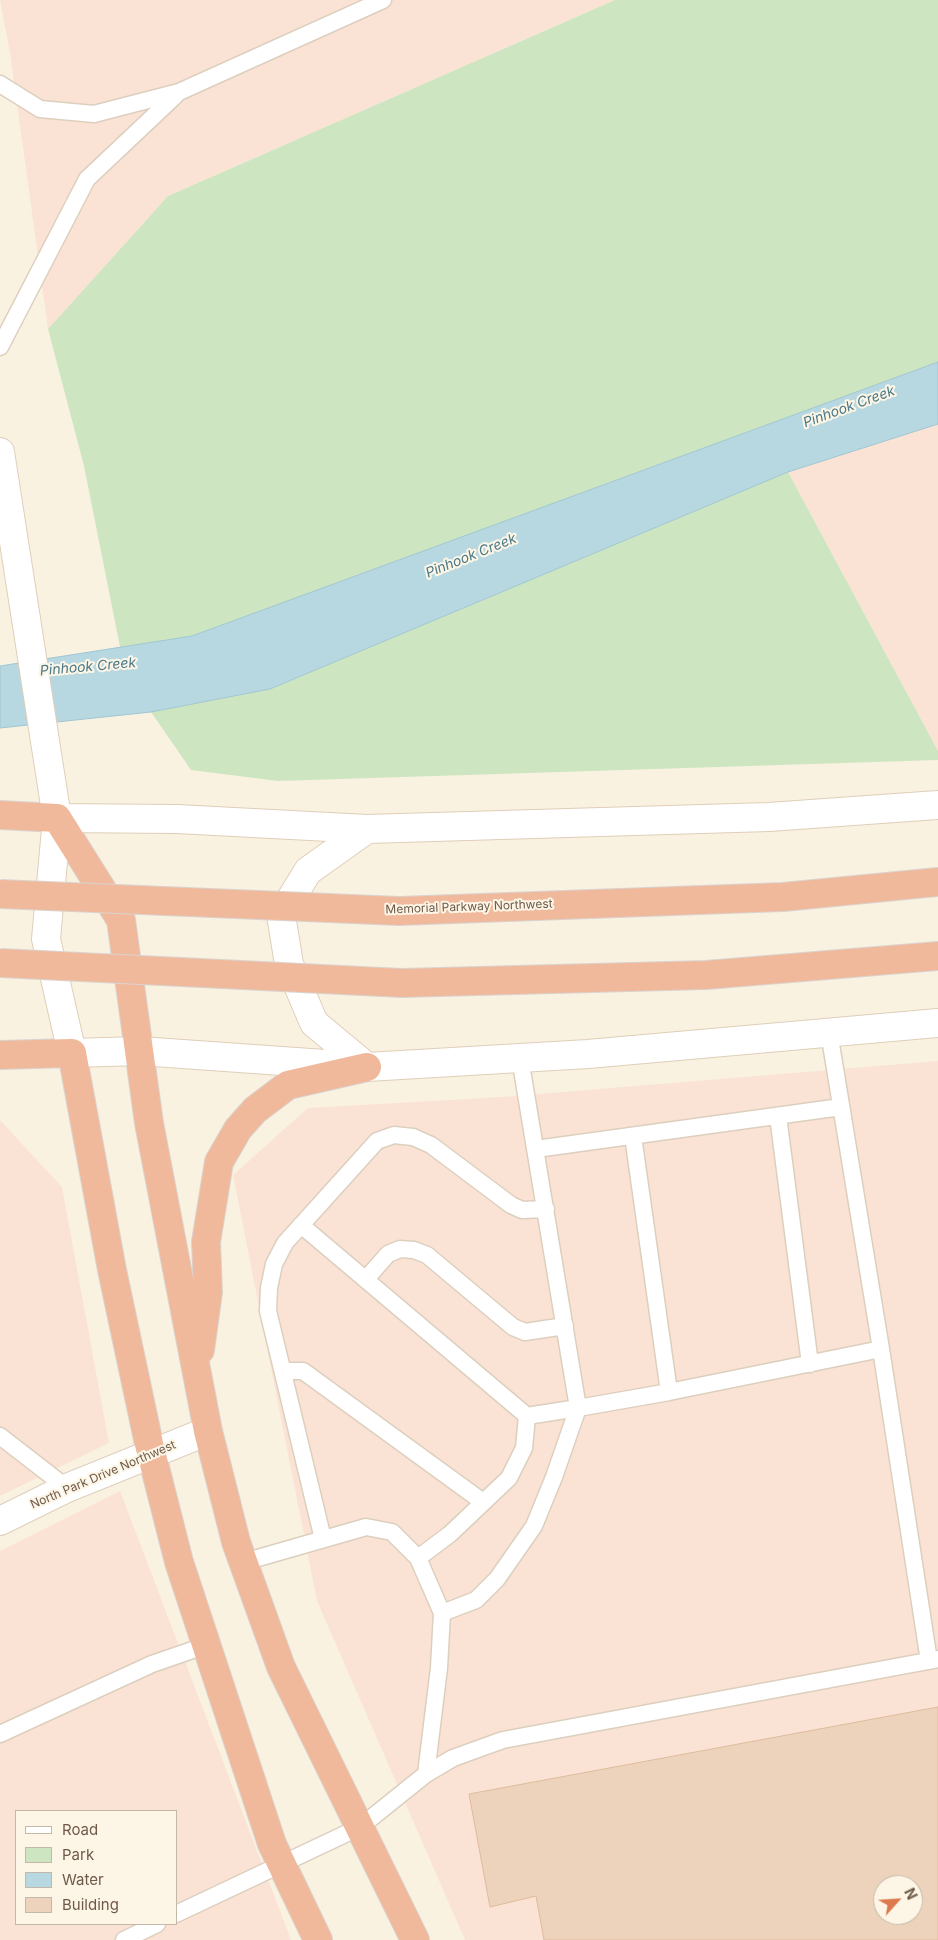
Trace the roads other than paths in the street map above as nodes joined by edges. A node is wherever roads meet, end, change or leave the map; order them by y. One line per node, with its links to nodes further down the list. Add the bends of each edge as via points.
1 (383, 0): 3 (lane)
2 (0, 84): 3 (lane, via 40,109 94,114)
3 (179, 92): 4 (lane, via 86,179)
4 (0, 347)
5 (0, 452): 8 (main road)
6 (938, 805): 9 (main road, via 769,817)
7 (0, 816): 8 (highway)
8 (57, 818): 9 (main road, via 177,819); 16 (highway, via 121,920); 17 (main road, via 46,939)
9 (367, 829): 20 (main road, via 308,871 282,915 289,964 314,1023)
10 (938, 882): 11 (highway, Memorial Parkway Northwest, bridge, via 783,897 399,911)
11 (0, 894)
12 (938, 956): 13 (highway, bridge, via 706,975 402,983)
13 (0, 963)
14 (938, 1023): 15 (main road)
15 (829, 1032): 19 (main road); 21 (lane)
16 (140, 1052): 17 (main road); 20 (main road); 32 (highway, via 149,1123)
17 (72, 1053): 18 (highway); 38 (highway, via 112,1270)
18 (0, 1055)
19 (520, 1058): 20 (main road); 24 (lane)
20 (367, 1067): 32 (highway, via 288,1085 255,1110 238,1129 220,1162 206,1242 208,1292)
21 (841, 1108): 22 (lane); 29 (lane)
22 (778, 1116): 23 (lane); 30 (lane)
23 (633, 1136): 24 (lane); 33 (lane)
24 (536, 1149): 25 (lane)
25 (546, 1209): 26 (lane, via 522,1210 431,1145 413,1137 394,1135 377,1141); 28 (lane)
26 (300, 1225): 27 (lane); 31 (lane, via 274,1264 269,1288 268,1311)
27 (366, 1279): 28 (lane, via 388,1254 400,1249 414,1250 427,1255 513,1327 525,1332); 35 (lane)
28 (565, 1326): 34 (lane)
29 (881, 1349): 30 (lane); 47 (lane)
30 (810, 1364): 33 (lane)
31 (283, 1371): 40 (lane, via 304,1371); 42 (lane)
32 (197, 1373): 36 (highway)
33 (669, 1392): 34 (lane)
34 (578, 1408): 35 (lane); 45 (lane, via 534,1526 497,1580 476,1600)
35 (527, 1416): 40 (lane, via 524,1448 509,1478)
36 (208, 1431): 38 (main road, North Park Drive Northwest); 44 (highway)
37 (0, 1436): 39 (lane)
38 (152, 1454): 39 (main road, North Park Drive Northwest); 46 (highway, via 179,1562)
39 (66, 1488): 41 (main road, North Park Drive Northwest)
40 (483, 1502): 43 (lane, via 450,1534)
41 (0, 1521)
42 (324, 1539): 43 (lane, via 366,1527 392,1532); 44 (lane)
43 (418, 1558): 45 (lane)
44 (244, 1562): 50 (highway, via 281,1667)
45 (442, 1614): 49 (lane)
46 (207, 1645): 48 (lane, via 152,1664); 51 (highway)
47 (933, 1660): 49 (lane, via 503,1740 453,1758)
48 (0, 1734)
49 (426, 1774): 50 (lane)
50 (360, 1827): 51 (lane); 56 (highway)
51 (281, 1863): 52 (lane); 55 (highway)
52 (178, 1913)
53 (155, 1925): 54 (lane)
54 (124, 1940)
55 (318, 1940)
56 (415, 1940)

